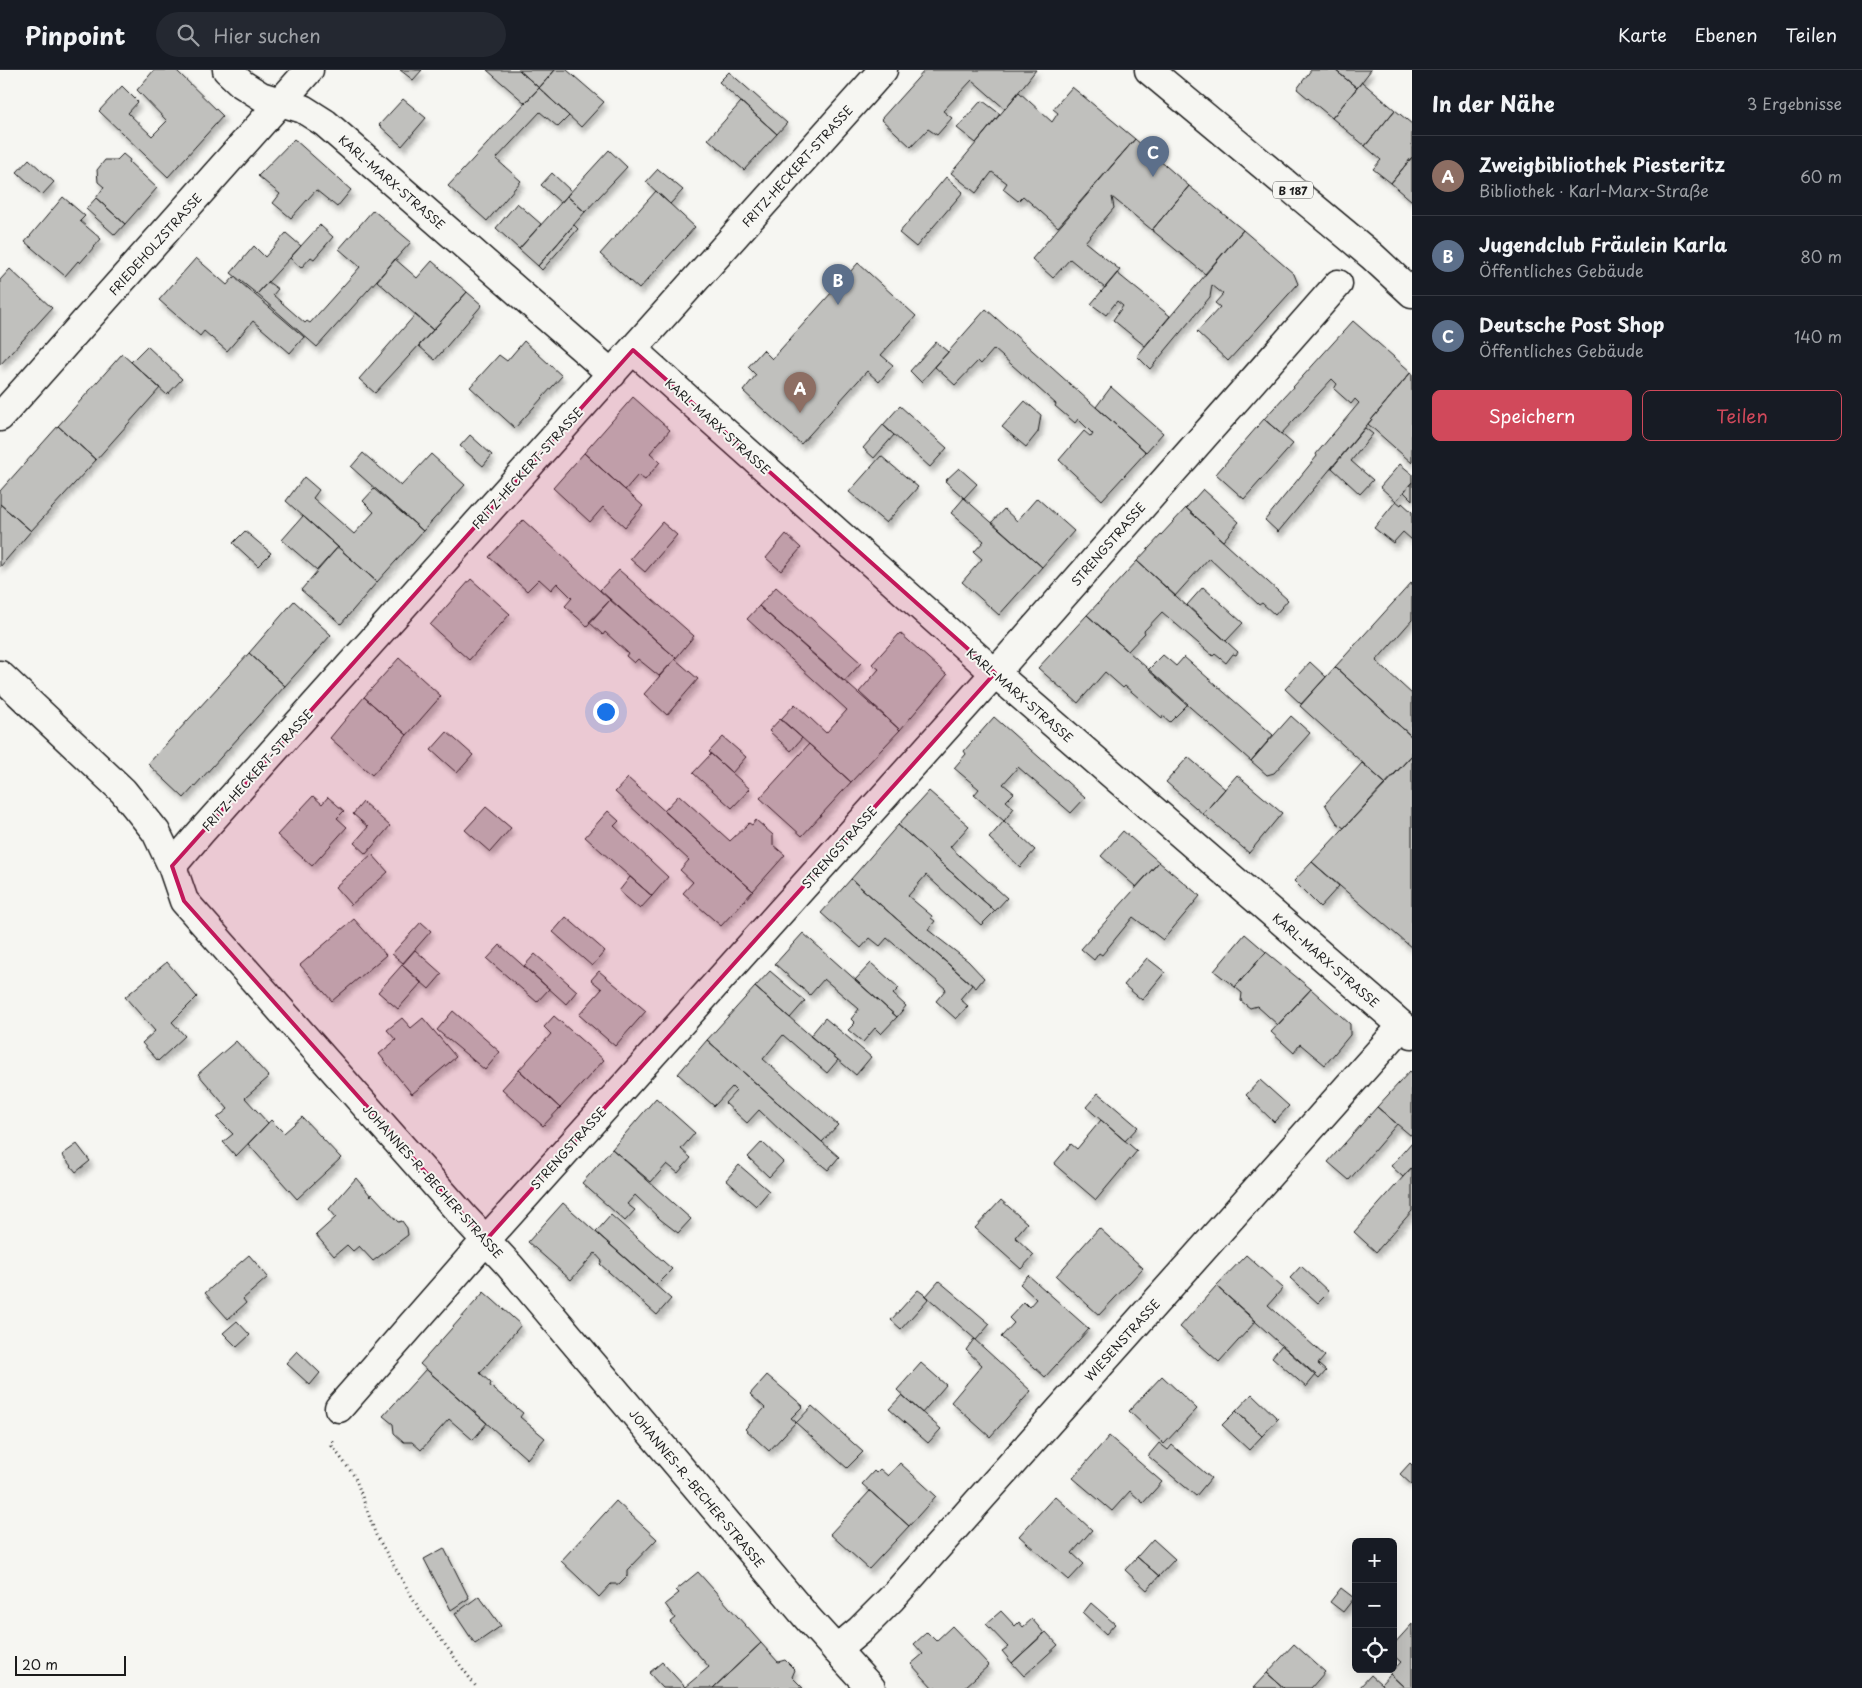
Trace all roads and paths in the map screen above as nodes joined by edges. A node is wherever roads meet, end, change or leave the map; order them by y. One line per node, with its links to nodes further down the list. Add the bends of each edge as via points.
1 (227, 70): 5 (street, KARL-MARX-STRASSE, via 261,96)
2 (308, 70): 5 (street, FRIEDEHOLZSTRASSE)
3 (882, 70): 8 (street, FRITZ-HECKERT-STRASSE)
4 (1149, 70): 7 (street, B 187)
5 (281, 101): 9 (street, KARL-MARX-STRASSE, via 304,109 324,123); 10 (street, FRIEDEHOLZSTRASSE)
6 (1338, 284): 11 (street, STRENGSTRASSE)
7 (1412, 293)
8 (633, 350): 9 (street, FRITZ-HECKERT-STRASSE); 11 (street, KARL-MARX-STRASSE)
9 (612, 374): 13 (street, FRITZ-HECKERT-STRASSE)
10 (0, 417)
11 (995, 673): 14 (street, KARL-MARX-STRASSE); 15 (street, STRENGSTRASSE)
12 (0, 675): 13 (street, JOHANNES-R.-BECHER-STRASSE, via 123,791 156,832)
13 (172, 866): 15 (street, JOHANNES-R.-BECHER-STRASSE, via 184,901)
14 (1407, 1030): 17 (street, WIESENSTRASSE, via 892,1598)
15 (486, 1240): 16 (street, STRENGSTRASSE); 17 (street, JOHANNES-R.-BECHER-STRASSE)
16 (339, 1408): 18 (path, via 332,1446 355,1477 376,1535 421,1612)
17 (836, 1650): 19 (street, JOHANNES-R.-BECHER-STRASSE)
18 (477, 1688)
19 (871, 1688)

